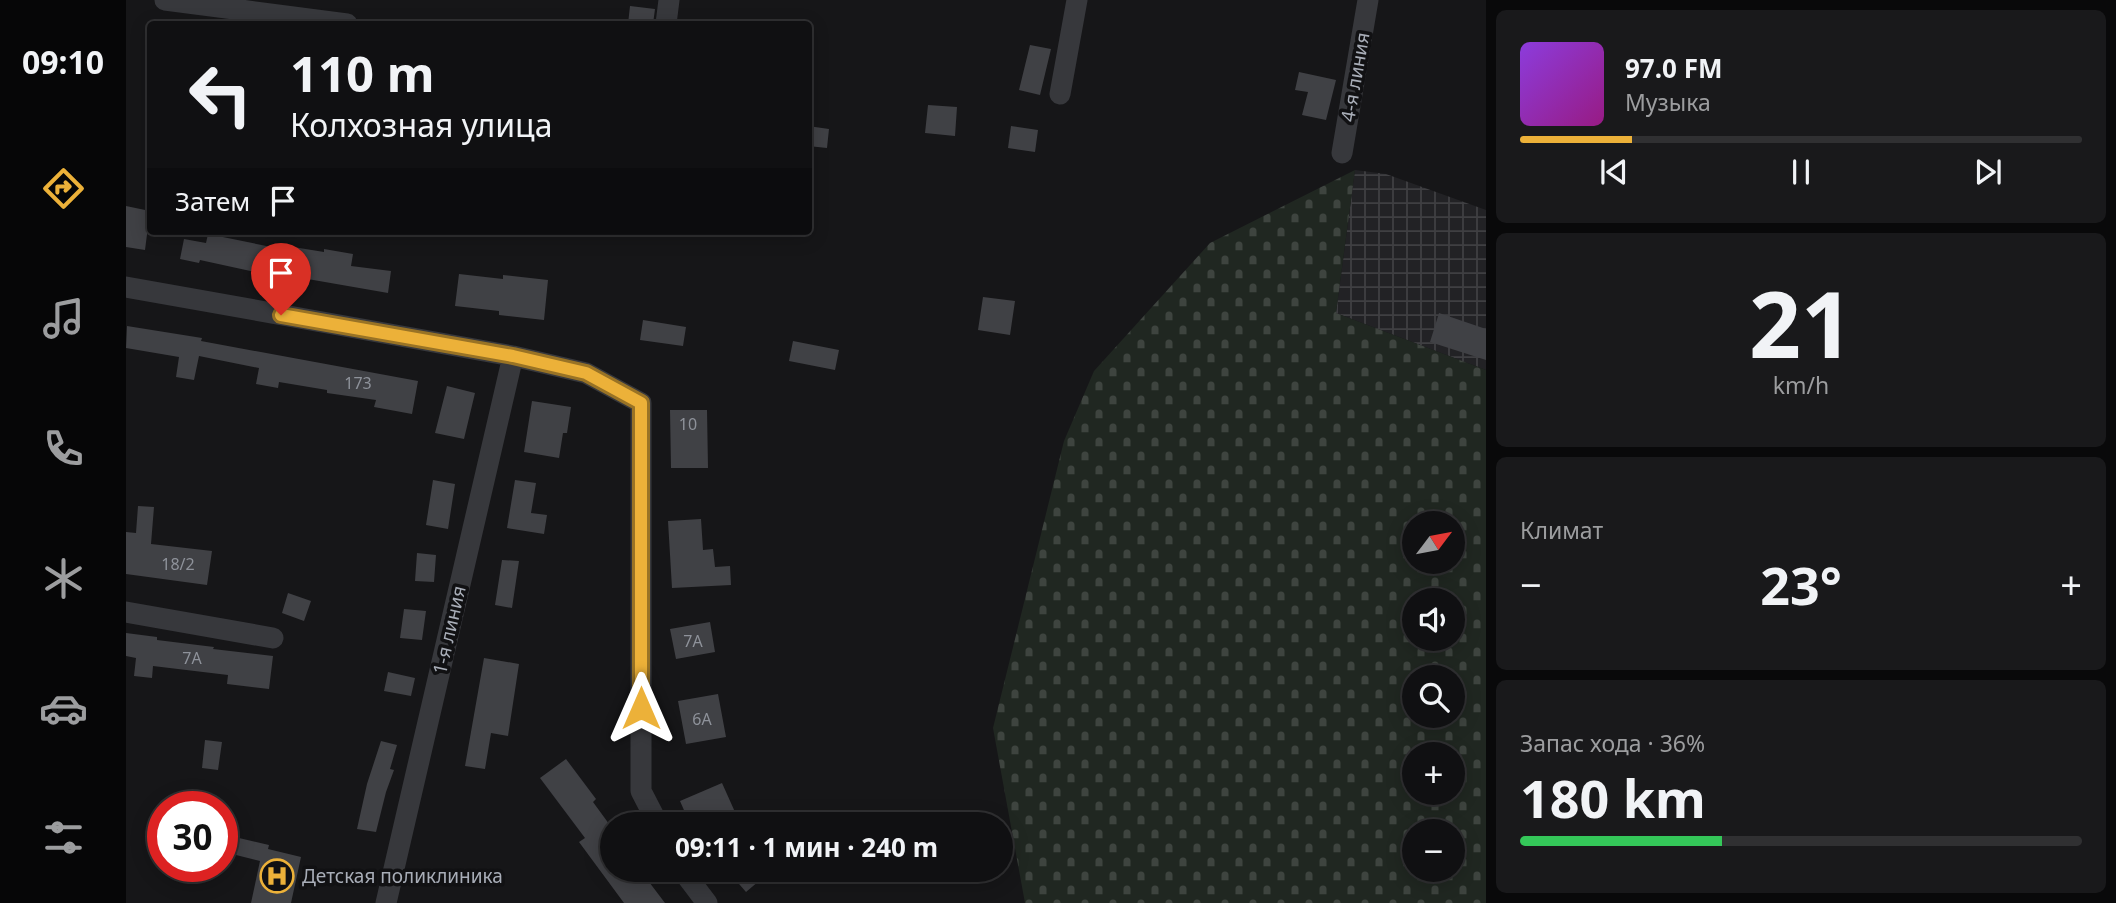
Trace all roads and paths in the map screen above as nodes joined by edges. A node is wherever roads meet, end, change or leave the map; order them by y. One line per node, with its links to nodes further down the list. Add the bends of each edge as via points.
1 (165, 0): 5 (street)
2 (669, 0): 6 (street)
3 (1077, 0): 7 (street)
4 (1368, 0): 8 (street, 4-я линия)
5 (324, 21)
6 (666, 21)
7 (1060, 94)
8 (1342, 153)
9 (126, 288): 10 (street)
10 (513, 356): 13 (street, via 586,373 641,403 641,791); 15 (street, 1-я линия)
11 (126, 612): 12 (street)
12 (273, 638)
13 (652, 812)
14 (691, 882): 16 (street)
15 (386, 903)
16 (707, 903)

